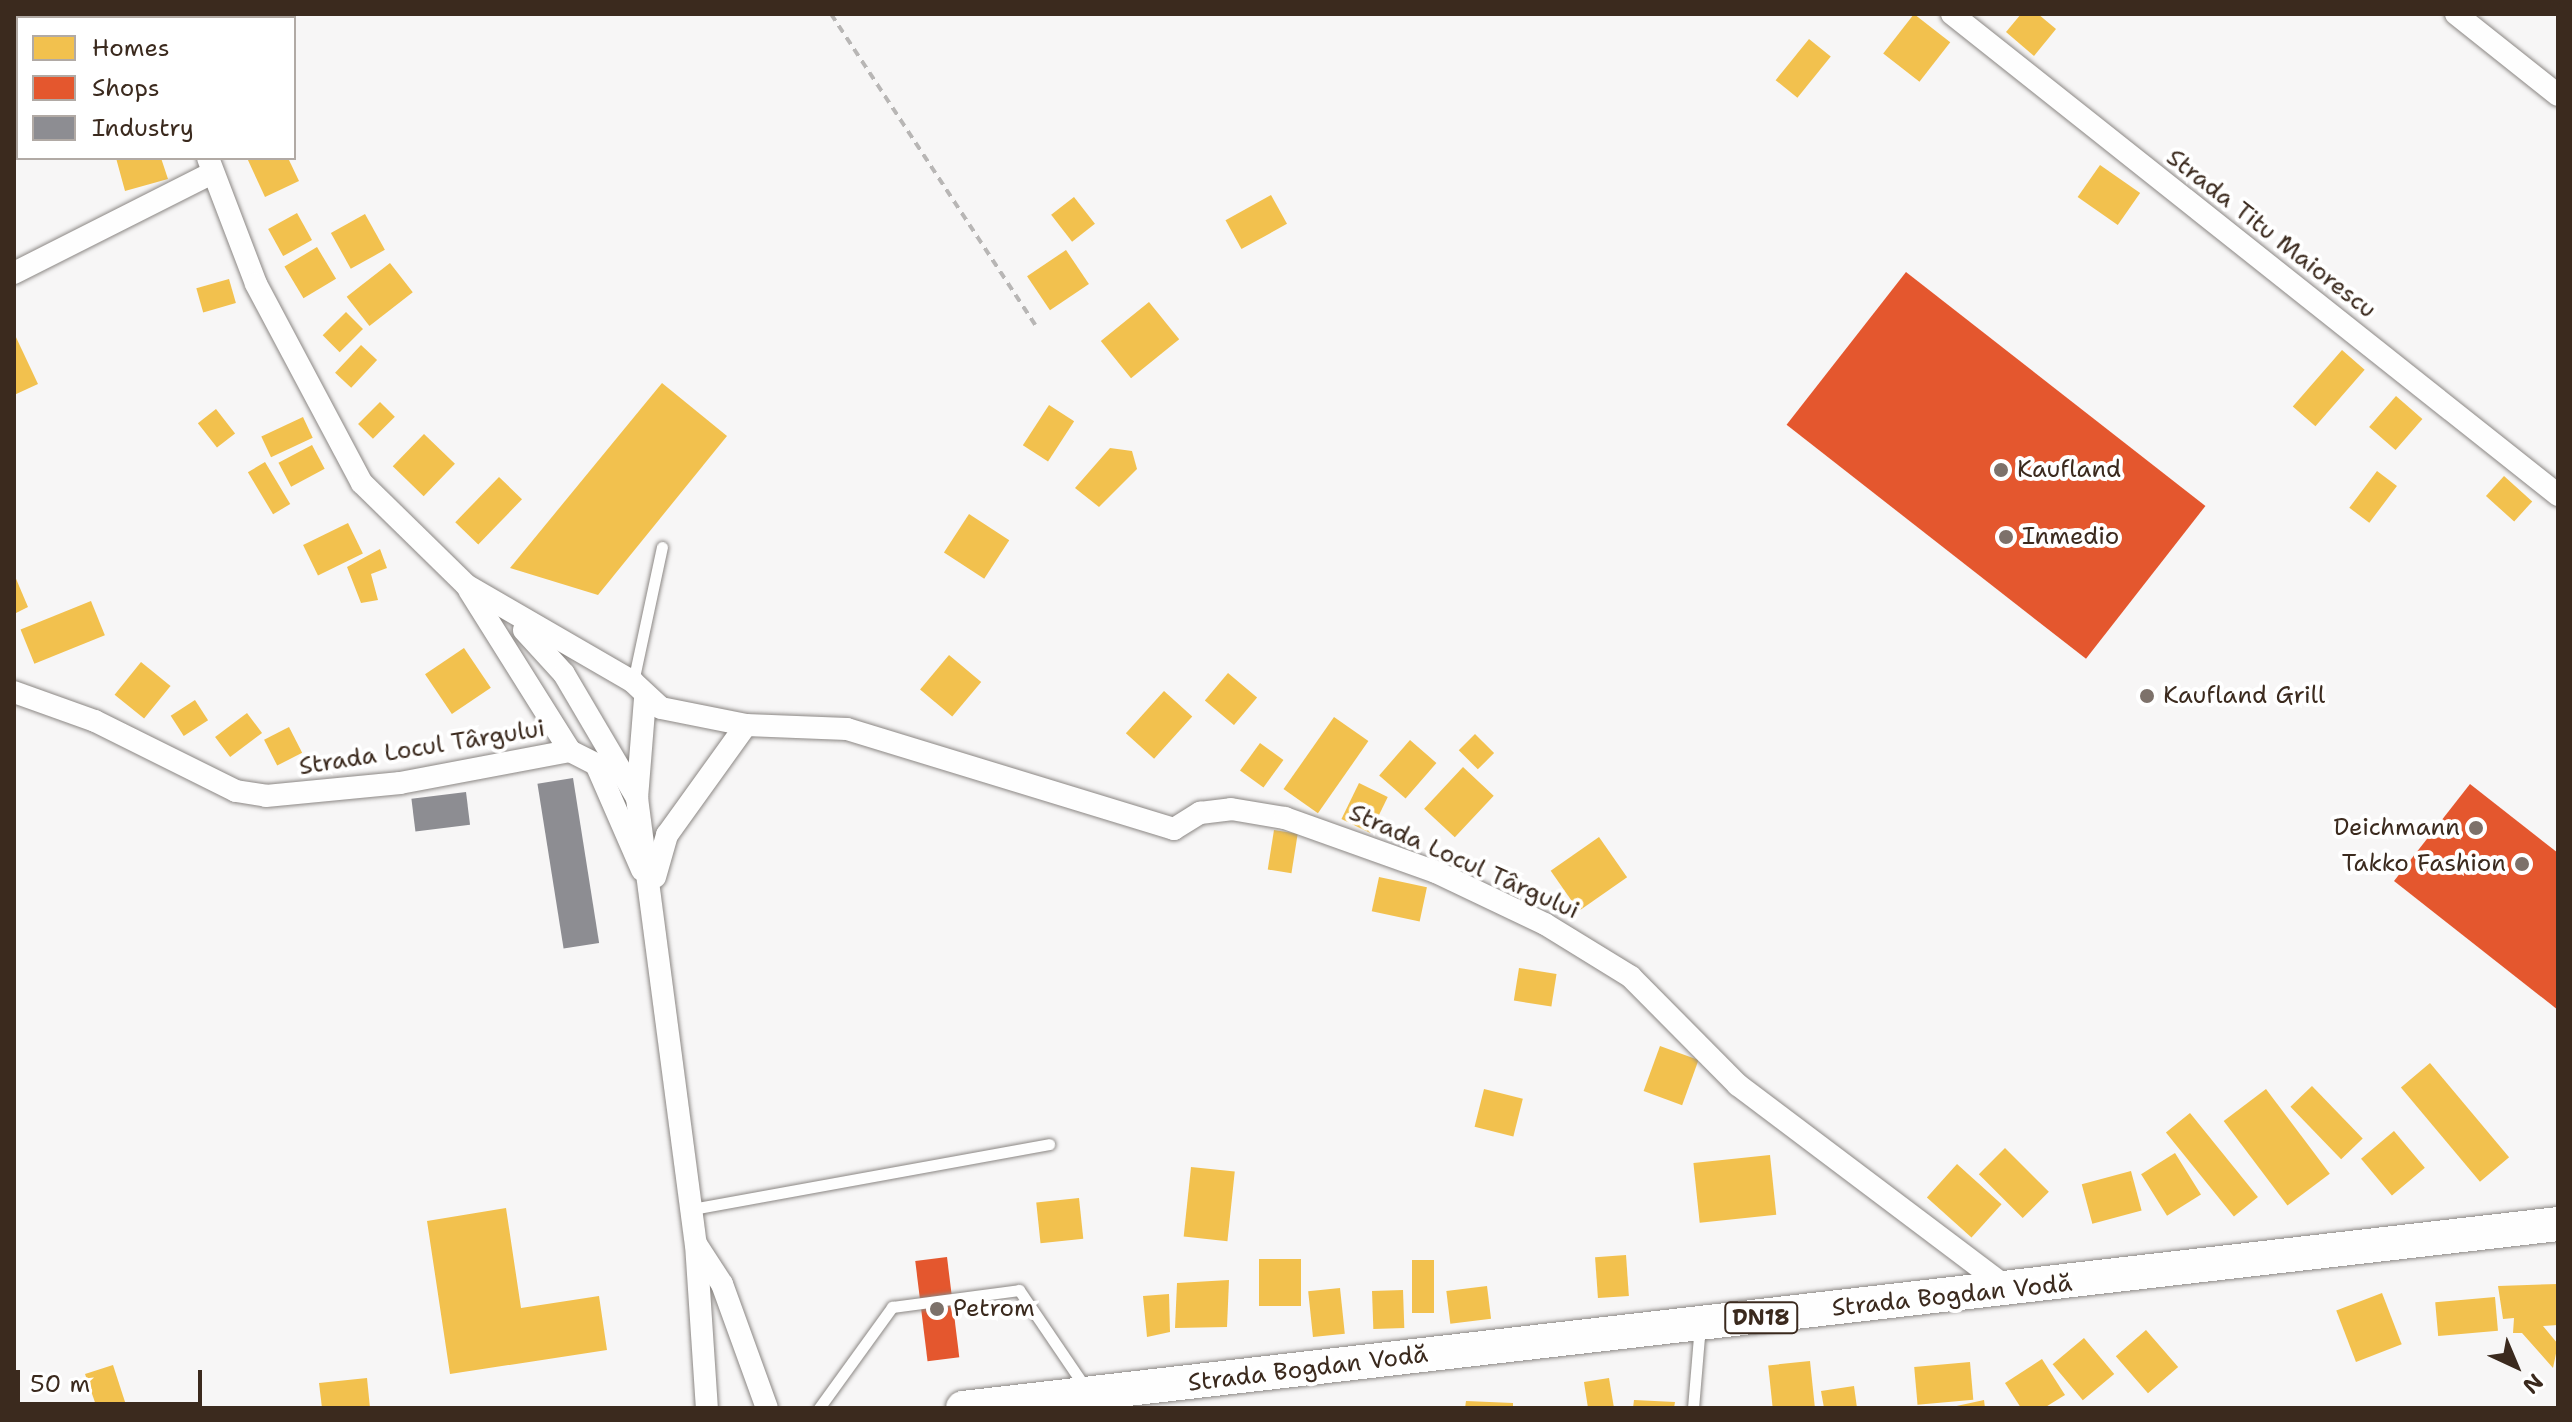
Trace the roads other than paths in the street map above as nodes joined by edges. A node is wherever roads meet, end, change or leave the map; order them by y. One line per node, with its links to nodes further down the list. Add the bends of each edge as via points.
1 (1952, 14): 6 (street, Strada Titu Maiorescu)
2 (2456, 14): 3 (street)
3 (2558, 95)
4 (209, 166): 5 (street, Strada Locul Târgului); 8 (street, Strada Locul Târgului, via 256,284 362,483)
5 (14, 273)
6 (2558, 495)
7 (662, 547): 9 (lane)
8 (466, 585): 9 (street, Strada Locul Târgului); 11 (street, Strada Locul Târgului); 13 (street, Strada Locul Târgului, via 543,646)
9 (639, 690): 12 (street, Strada Locul Târgului, via 661,708); 15 (street, Strada Locul Târgului)
10 (14, 692): 14 (street, Strada Locul Târgului, via 95,721 236,791 266,796 400,783)
11 (553, 713): 13 (street, Strada Locul Târgului); 14 (street, Strada Locul Târgului)
12 (746, 725): 16 (street, Strada Locul Târgului, via 667,835); 21 (street, Strada Locul Târgului, via 847,729 1174,829 1200,813 1231,809 1285,818 1436,872 1545,924 1631,977 1738,1085)
13 (602, 740): 15 (street, Strada Locul Târgului)
14 (570, 751): 16 (street, Strada Locul Târgului, via 603,776)
15 (637, 798): 16 (street, Strada Locul Târgului)
16 (651, 890): 18 (street, Strada Locul Târgului)
17 (1049, 1144): 18 (lane)
18 (692, 1209): 20 (street, Strada Locul Târgului)
19 (2558, 1224): 21 (main road, Strada Bogdan Vodă / DN18)
20 (696, 1244): 24 (street, Strada Locul Târgului); 25 (street, Strada Locul Târgului, via 722,1284)
21 (2010, 1290): 22 (main road, Strada Bogdan Vodă / DN18)
22 (1700, 1324): 23 (main road, Strada Bogdan Vodă / DN18); 28 (lane)
23 (1089, 1394): 26 (lane, via 1019,1290 892,1307); 27 (main road, Strada Bogdan Vodă / DN18)
24 (707, 1408)
25 (767, 1408)
26 (819, 1408)
27 (963, 1408)
28 (1693, 1408)

